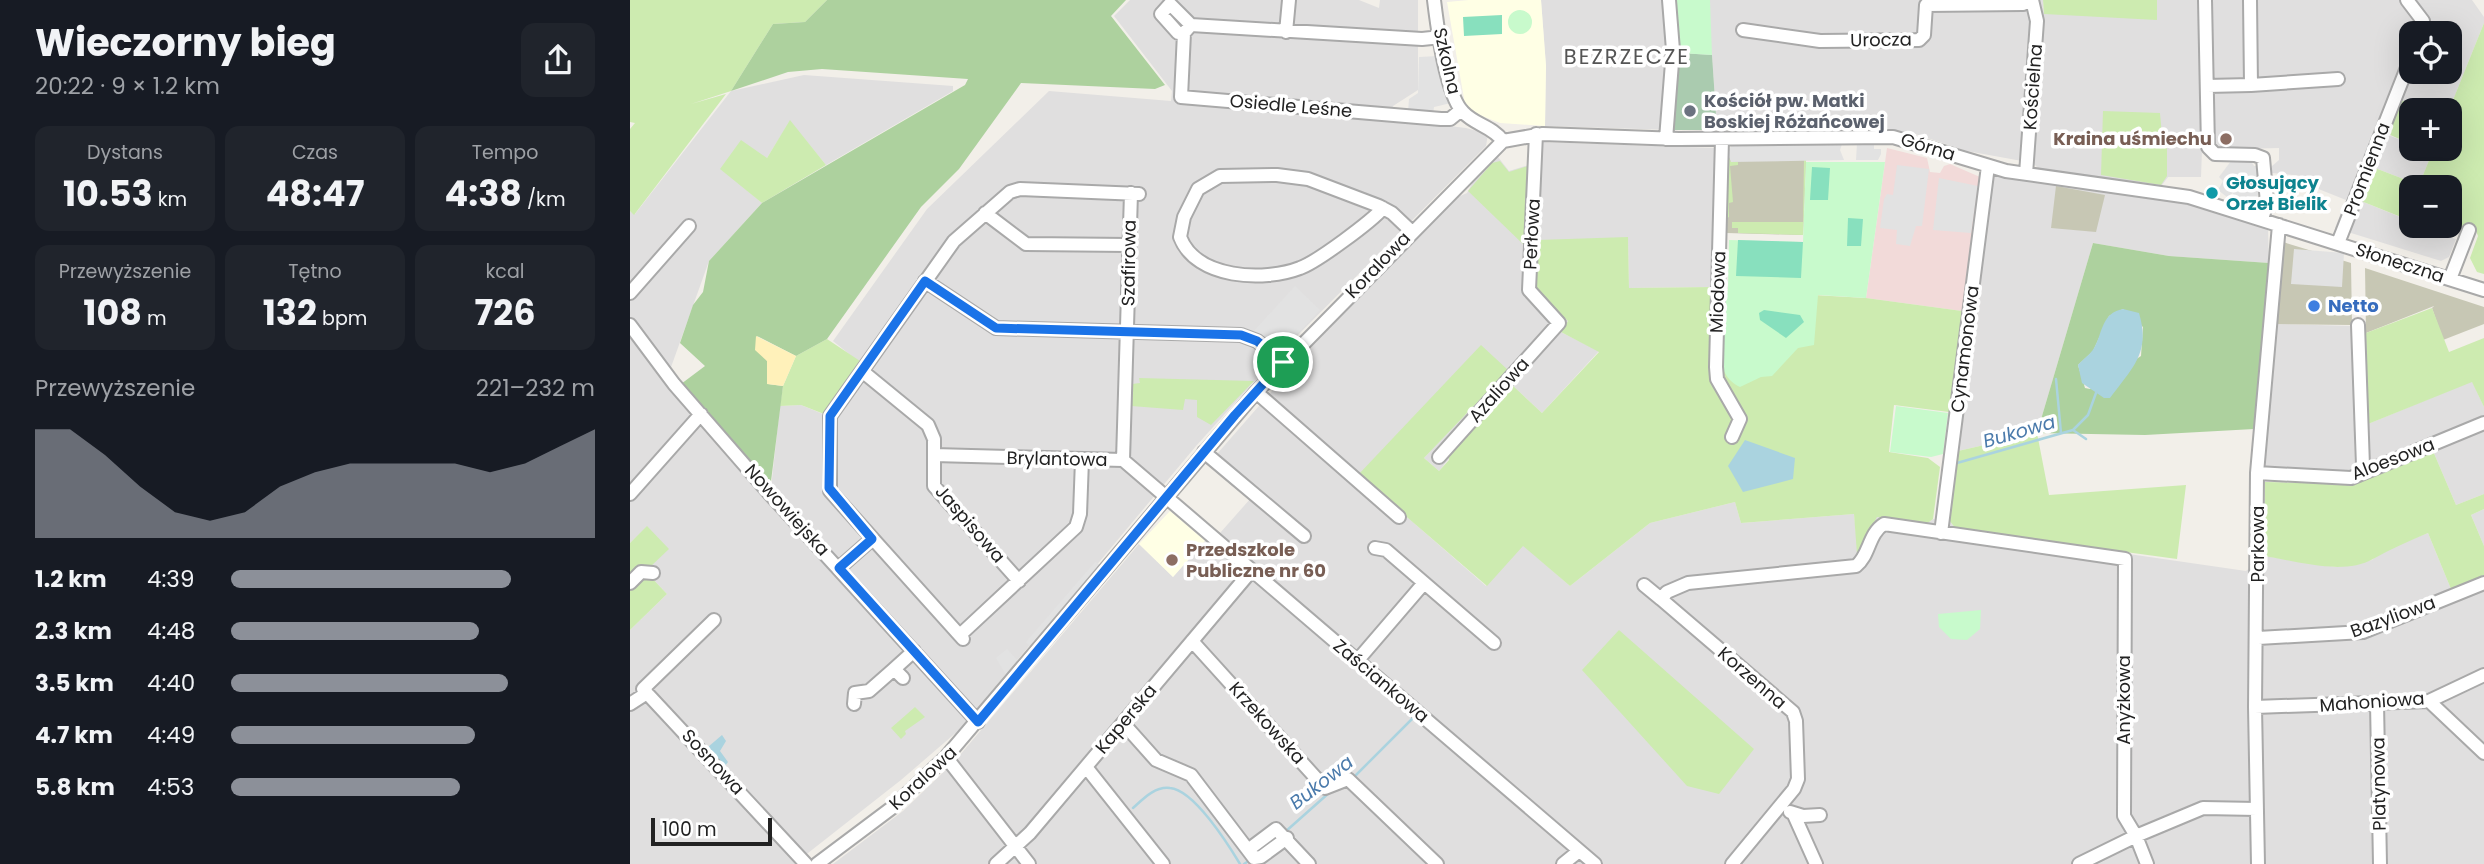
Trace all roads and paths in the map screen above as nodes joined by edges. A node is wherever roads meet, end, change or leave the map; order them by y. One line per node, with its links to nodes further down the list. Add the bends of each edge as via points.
1 (1289, 0): 13 (street)
2 (1670, 0): 21 (street, via 1673,50)
3 (2031, 0): 9 (street, Urocza, via 2023,4); 25 (street, Kościelna, via 2037,21)
4 (2205, 0): 18 (street)
5 (2250, 0): 17 (street)
6 (2407, 0): 10 (street)
7 (1437, 1): 14 (street, Szkolna)
8 (1172, 2): 11 (street)
9 (1924, 2): 12 (street, Urocza, via 1924,35 1919,40 1820,41)
10 (2422, 21)
11 (1187, 29): 13 (street); 19 (street, Osiedle Leśne, via 1181,97 1441,119)
12 (1743, 30)
13 (1286, 32): 14 (street)
14 (1441, 37): 19 (street, Szkolna)
15 (2338, 79): 17 (street)
16 (2401, 84): 36 (street, Promienna)
17 (2251, 85): 18 (street)
18 (2207, 86): 30 (street, via 2210,150 2258,155 2265,162)
19 (1461, 110): 23 (street, Szkolna, via 1493,129)
20 (1536, 134): 21 (street, Górna); 23 (street, Górna); 42 (street, Perłowa, via 1529,290)
21 (1666, 139): 22 (street, Górna)
22 (1722, 139): 24 (street, Górna, via 1893,136); 51 (street, Miodowa, via 1716,367 1717,379 1740,419)
23 (1503, 141): 34 (street, Koralowa)
24 (1988, 166): 25 (street, Górna); 62 (street, Cynamonowa)
25 (2026, 174): 30 (street, Górna, via 2175,194)
26 (1370, 202): 27 (street, Koralowa); 29 (street); 29 (street, Koralowa, via 1308,179 1214,177 1195,194 1180,237 1191,254 1208,266 1247,274 1283,273 1322,256)
27 (1383, 208): 29 (street, Koralowa); 34 (street)
28 (985, 213): 37 (street, via 1026,244); 37 (street, Szafirowa, via 1020,189 1135,193); 39 (street, via 954,241)
29 (1371, 216)
30 (2262, 219): 31 (street, Górna)
31 (2279, 225): 35 (street, Górna); 57 (street, Parkowa)
32 (689, 226): 41 (street)
33 (2469, 230): 38 (street)
34 (1411, 232): 46 (street, Koralowa)
35 (2315, 236): 36 (street, Słoneczna)
36 (2338, 243): 38 (street, Słoneczna)
37 (1129, 246): 45 (street, Szafirowa)
38 (2450, 279): 40 (street, Słoneczna)
39 (925, 281): 45 (street, via 996,328); 47 (street)
40 (2484, 290)
41 (630, 293)
42 (1559, 323): 54 (street, Azaliowa)
43 (630, 325): 49 (street, Nowowiejska)
44 (2358, 325): 58 (street)
45 (1128, 333): 46 (street, via 1241,335 1257,341); 56 (street, Szafirowa)
46 (1283, 362): 48 (street, Koralowa)
47 (862, 371): 53 (street, Jaspisowa, via 923,419 934,436); 64 (street, via 830,416 829,488)
48 (1256, 392): 52 (street, Koralowa); 61 (street)
49 (701, 414): 59 (street); 67 (street, Nowowiejska)
50 (2484, 424): 58 (street, Aloesowa)
51 (1732, 437)
52 (1204, 452): 60 (street, Koralowa); 63 (street)
53 (934, 455): 55 (street, Brylantowa); 70 (street, Jaspisowa, via 934,486)
54 (1438, 457)
55 (1082, 460): 56 (street, Brylantowa); 70 (street, via 1078,523)
56 (1123, 460): 60 (street, Brylantowa)
57 (2257, 473): 58 (street, Aloesowa, via 2351,478); 77 (street, Parkowa)
58 (2360, 474)
59 (630, 494)
60 (1167, 497): 68 (street, Zaściankowa); 89 (street, Koralowa)
61 (1399, 517)
62 (1936, 532): 65 (street, Cynamonowa); 75 (street, via 1884,524 1876,529 1856,566 1688,583); 98 (street, Anyżkowa, via 2125,559 2120,651 2124,816)
63 (1304, 536)
64 (872, 539): 67 (street); 70 (street, via 961,637)
65 (1931, 544)
66 (1376, 548): 72 (street)
67 (839, 568): 80 (street, Nowowiejska)
68 (1252, 570): 78 (street, Kaperska); 81 (street, Zaściankowa)
69 (653, 573): 71 (street, via 641,572)
70 (1019, 581)
71 (630, 583)
72 (1424, 583): 79 (street); 81 (street)
73 (2484, 583): 77 (street, Bazyliowa, via 2363,632)
74 (1644, 585): 75 (street, Korzenna)
75 (1661, 599): 94 (street, Korzenna, via 1793,712 1798,779)
76 (714, 620): 83 (street, via 644,685)
77 (2258, 638): 88 (street, Parkowa)
78 (1192, 641): 90 (street, Kaperska); 107 (street, Krzekowska, via 1325,788 1348,779)
79 (1494, 643)
80 (914, 651): 86 (street, via 899,674 869,691 855,693); 89 (street, Nowowiejska)
81 (1357, 662): 100 (street, Zaściankowa)
82 (2484, 675): 84 (street, Mahoniowa)
83 (647, 693): 85 (street); 101 (street, Sosnowa)
84 (2429, 701): 87 (street, Mahoniowa); 91 (street)
85 (630, 704)
86 (854, 704)
87 (2377, 704): 88 (street, Mahoniowa); 115 (street, Platynowa)
88 (2255, 707): 95 (street, Parkowa)
89 (978, 722): 92 (street, Koralowa)
90 (1123, 723): 93 (street, Kaperska); 106 (street, via 1156,760 1191,775 1257,859 1287,838)
91 (2484, 752)
92 (946, 757): 99 (street); 102 (street, Koralowa, via 893,807)
93 (1086, 767): 99 (street, Kaperska); 105 (street)
94 (1782, 805): 97 (street); 110 (street)
95 (2257, 809): 98 (street, via 2203,808); 114 (street, Parkowa)
96 (1820, 814): 97 (street)
97 (1794, 815): 111 (street)
98 (2136, 836): 112 (street); 113 (street, Anyżkowa)
99 (1016, 847): 103 (street, Kaperska); 104 (street)
100 (1579, 851): 108 (street); 109 (street, Zaściankowa)
101 (806, 864)
102 (817, 864)
103 (996, 864)
104 (1029, 864)
105 (1163, 864)
106 (1309, 864)
107 (1437, 864)
108 (1563, 864)
109 (1595, 864)
110 (1732, 864)
111 (1816, 864)
112 (2079, 864)
113 (2147, 864)
114 (2258, 864)
115 (2380, 864)

